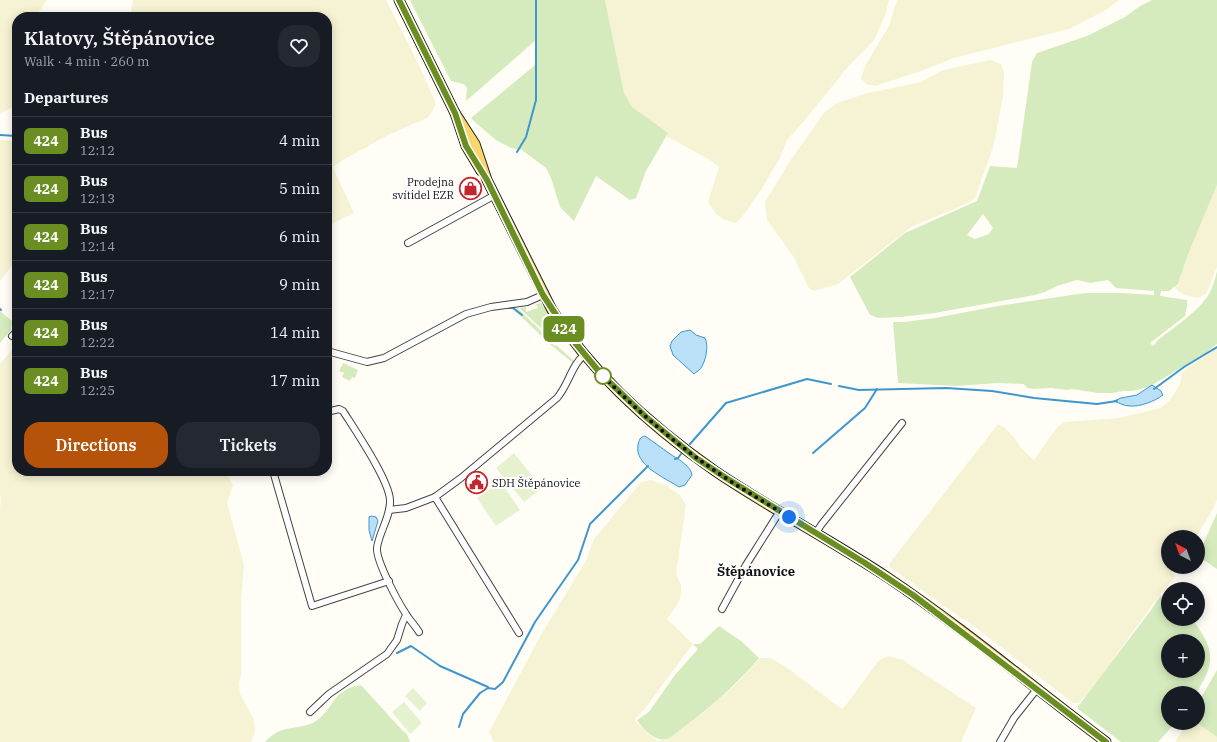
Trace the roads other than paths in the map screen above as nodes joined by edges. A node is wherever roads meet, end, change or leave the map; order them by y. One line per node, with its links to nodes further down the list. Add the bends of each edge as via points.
1 (399, 0): 2 (main road, via 455,113 475,144)
2 (495, 195): 3 (street); 4 (main road)
3 (408, 243)
4 (543, 295): 5 (street, via 527,302 491,307 466,314 384,358 370,362 361,362); 6 (main road, via 561,325)
5 (332, 353)
6 (584, 355): 10 (street, via 577,362 567,385 557,398); 12 (main road, via 629,402 672,439 716,471)
7 (332, 411): 11 (street, via 339,409 343,412 367,450 388,491)
8 (902, 423): 13 (street)
9 (273, 476): 14 (street, via 312,606)
10 (435, 497): 11 (street, via 406,508); 18 (street)
11 (389, 510): 14 (street, via 377,549 378,558)
12 (780, 511): 13 (main road); 15 (street)
13 (816, 533): 19 (main road, via 913,595)
14 (389, 581): 16 (street)
15 (722, 609)
16 (406, 615): 17 (street); 20 (street, via 397,640 387,654 329,694)
17 (419, 632)
18 (519, 633)
19 (1037, 689): 21 (street, via 1014,718); 22 (main road)
20 (310, 712)
21 (1000, 742)
22 (1106, 742)

